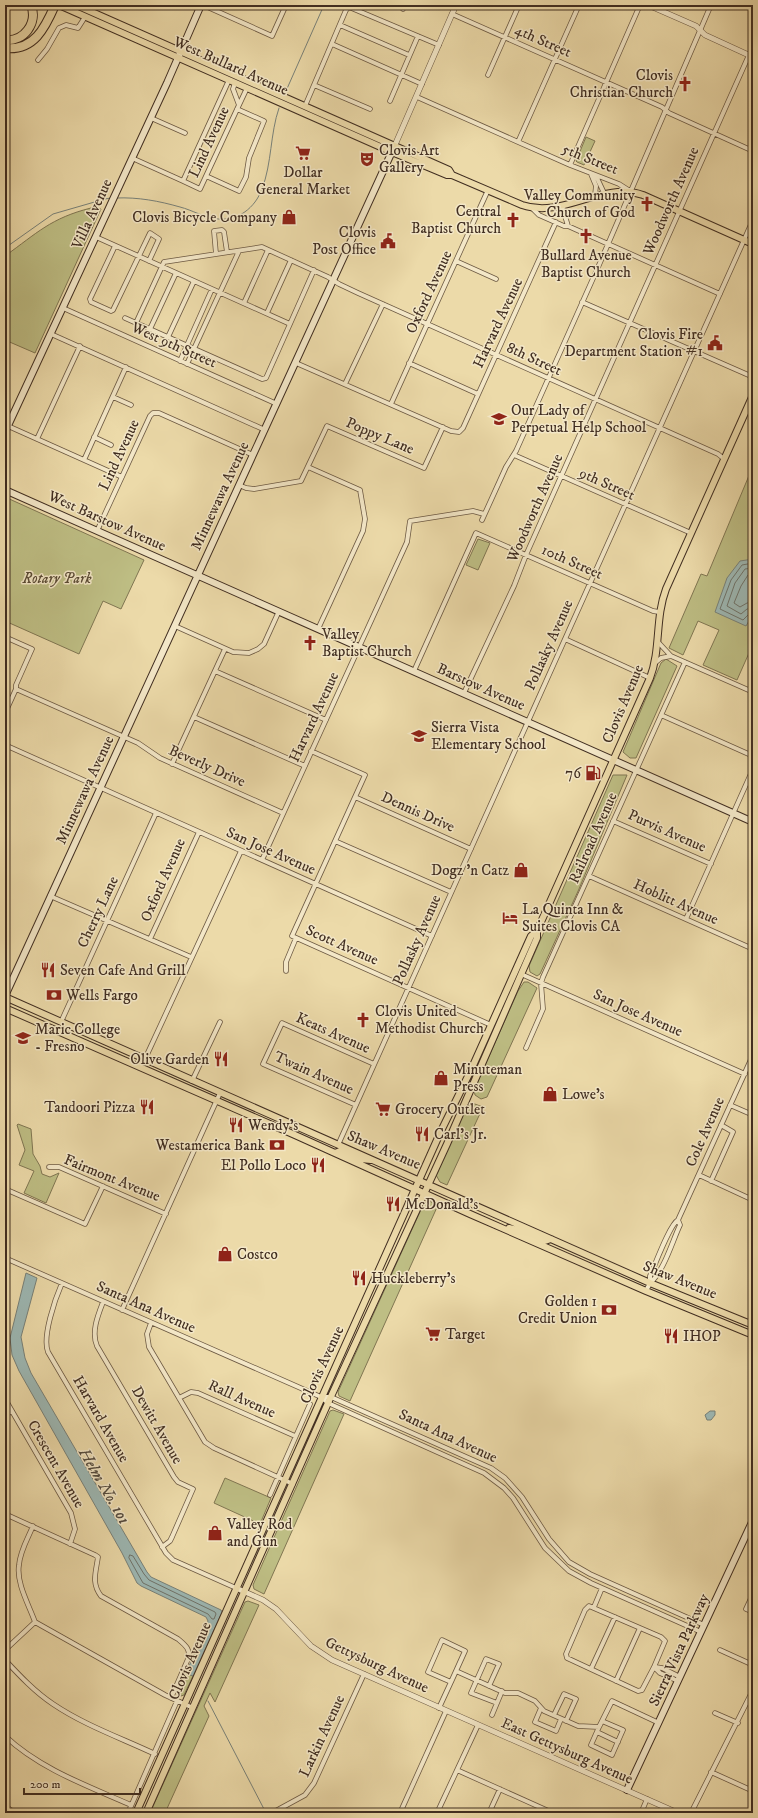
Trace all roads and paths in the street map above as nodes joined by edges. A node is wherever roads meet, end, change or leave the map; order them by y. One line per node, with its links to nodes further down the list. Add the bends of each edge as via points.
1 (31, 5): 20 (highway, via 33,18 28,30 17,38)
2 (55, 5): 24 (highway, via 46,27 32,42 22,47)
3 (59, 5): 14 (main road, West Bullard Avenue)
4 (76, 5): 15 (main road, West Bullard Avenue)
5 (202, 5): 6 (street, via 272,36); 25 (main road, Villa Avenue)
6 (286, 5)
7 (456, 5): 13 (street, Minnewawa Avenue)
8 (519, 5): 19 (street)
9 (579, 5): 29 (street)
10 (640, 5): 34 (street)
11 (648, 5): 17 (street)
12 (711, 5): 17 (street)
13 (452, 14): 19 (street, 4th Street); 22 (street, Minnewawa Avenue)
14 (85, 17): 15 (main road, via 89,15); 28 (main road, West Bullard Avenue); 30 (street, via 78,28 66,25 59,28 48,49)
15 (122, 25): 25 (main road, West Bullard Avenue)
16 (340, 25): 18 (street, via 349,7); 21 (street); 26 (street)
17 (700, 30): 27 (street, via 705,35); 44 (street)
18 (418, 36): 22 (street); 26 (street)
19 (505, 37): 29 (street, 4th Street); 32 (street)
20 (5, 40)
21 (332, 44): 31 (street); 36 (street)
22 (439, 45): 35 (street, Minnewawa Avenue)
23 (753, 46): 27 (street, Woodworth Avenue)
24 (5, 48)
25 (182, 51): 28 (main road, Villa Avenue); 41 (main road, West Bullard Avenue)
26 (409, 56): 31 (street)
27 (751, 56): 48 (street, Woodworth Avenue)
28 (179, 58): 33 (main road, West Bullard Avenue); 45 (main road, Villa Avenue)
29 (555, 59): 34 (street, 4th Street); 50 (street)
30 (38, 60)
31 (401, 75): 35 (street); 40 (street)
32 (488, 76)
33 (232, 82): 37 (main road, West Bullard Avenue); 42 (street, Lind Avenue); 59 (street)
34 (607, 82): 44 (street, 4th Street); 55 (street)
35 (422, 84): 39 (street, Minnewawa Avenue)
36 (314, 85): 41 (street); 43 (street)
37 (247, 88): 38 (main road, West Bullard Avenue); 42 (street, Lind Avenue)
38 (268, 97): 41 (main road, via 286,101 300,108); 46 (main road, West Bullard Avenue)
39 (417, 98): 50 (street, 5th Street); 51 (street, Minnewawa Avenue)
40 (390, 102)
41 (305, 106): 49 (main road, West Bullard Avenue)
42 (238, 107): 58 (street, Lind Avenue); 58 (street, via 264,122 247,162 246,177 239,191)
43 (370, 109)
44 (665, 110): 48 (street, 4th Street); 61 (street)
45 (151, 118): 47 (street); 54 (main road, Villa Avenue)
46 (337, 128): 49 (main road, via 343,126 358,133); 53 (main road, West Bullard Avenue)
47 (185, 133)
48 (714, 134): 52 (street, 4th Street); 66 (street, Woodworth Avenue)
49 (372, 135): 51 (main road, West Bullard Avenue)
50 (518, 142): 55 (street, 5th Street)
51 (396, 145): 53 (main road, Minnewawa Avenue); 57 (main road, West Bullard Avenue, via 449,170)
52 (753, 151)
53 (392, 152): 57 (main road, West Bullard Avenue, via 446,175); 88 (main road, Minnewawa Avenue)
54 (132, 158): 59 (street); 70 (main road, Villa Avenue)
55 (570, 165): 56 (street, 5th Street)
56 (591, 173): 61 (street, 5th Street); 62 (street, via 597,178); 63 (street, via 596,186)
57 (452, 175): 60 (main road)
58 (206, 176): 59 (street, Lind Avenue, via 200,188)
59 (183, 181)
60 (488, 190): 65 (main road); 82 (street, Oxford Avenue)
61 (630, 191): 62 (main road); 66 (main road, 5th Street); 72 (street)
62 (604, 193): 63 (main road)
63 (595, 196): 64 (main road)
64 (562, 206): 65 (main road); 69 (street)
65 (531, 208): 68 (street)
66 (679, 211): 71 (main road, 5th Street); 83 (street, Woodworth Avenue)
67 (753, 220): 71 (street, Pollasky Avenue)
68 (556, 222): 69 (street); 110 (street, Harvard Avenue)
69 (568, 226): 72 (street)
70 (96, 237): 74 (street); 96 (main road, Villa Avenue)
71 (744, 240): 73 (main road, 5th Street); 92 (street, Pollasky Avenue)
72 (608, 243): 83 (street); 93 (street)
73 (753, 244)
74 (115, 246): 79 (street); 79 (street, via 90,300 111,311)
75 (268, 250): 76 (street, via 262,247); 80 (street, 8th Street); 94 (street)
76 (239, 251): 77 (street); 91 (street)
77 (227, 252): 78 (street); 78 (street, via 224,232 214,231)
78 (216, 254): 84 (street, via 164,262)
79 (138, 256): 81 (street); 81 (street, via 150,233 159,239)
80 (292, 260): 85 (street, 8th Street); 97 (street)
81 (150, 261): 84 (street)
82 (456, 261): 87 (street); 102 (street, Oxford Avenue)
83 (655, 265): 92 (street); 99 (street, Woodworth Avenue)
84 (162, 266): 86 (street); 100 (street)
85 (314, 270): 88 (street, 8th Street); 101 (street)
86 (176, 273): 89 (street); 103 (street)
87 (496, 279)
88 (334, 280): 95 (street, 8th Street); 112 (main road, Minnewawa Avenue)
89 (194, 281): 90 (street); 105 (street)
90 (212, 289): 91 (street); 106 (street)
91 (220, 292): 94 (street); 108 (street)
92 (720, 294): 109 (street, Pollasky Avenue)
93 (582, 302): 99 (street); 117 (street)
94 (244, 303): 97 (street)
95 (382, 304): 102 (street, 8th Street); 118 (street)
96 (63, 308): 104 (main road, Villa Avenue); 111 (street, West 9th Street)
97 (267, 313): 101 (street)
98 (124, 318): 100 (street)
99 (629, 322): 109 (street); 122 (street, Woodworth Avenue)
100 (136, 323): 103 (street)
101 (290, 324): 108 (street, via 266,378 262,379)
102 (428, 324): 110 (street, 8th Street); 113 (street, Oxford Avenue)
103 (150, 329): 105 (street)
104 (51, 334): 107 (street); 126 (main road, Villa Avenue)
105 (168, 337): 106 (street)
106 (187, 345): 108 (street); 111 (street)
107 (80, 346): 115 (street); 132 (street)
108 (194, 348): 114 (street)
109 (694, 352): 116 (street); 128 (street, Pollasky Avenue)
110 (496, 354): 117 (street, 8th Street); 119 (street, Harvard Avenue)
111 (180, 361): 114 (street, West 9th Street)
112 (296, 363): 118 (street); 123 (main road, Minnewawa Avenue)
113 (409, 363): 119 (street); 124 (street, Oxford Avenue)
114 (187, 364): 123 (street, West 9th Street)
115 (126, 367): 121 (street); 129 (street)
116 (753, 377)
117 (548, 379): 122 (street, 8th Street); 135 (street)
118 (345, 384): 124 (street)
119 (478, 394): 127 (street, Harvard Avenue, via 459,432)
120 (753, 394): 136 (main road, Clovis Avenue)
121 (113, 397): 125 (street); 131 (street)
122 (595, 400): 128 (street, 8th Street); 139 (street, Woodworth Avenue)
123 (277, 404): 129 (main road, Minnewawa Avenue)
124 (391, 404): 127 (street)
125 (131, 405)
126 (8, 426): 130 (main road, Villa Avenue); 132 (street)
127 (443, 427): 138 (street, Poppy Lane, via 424,468 326,426)
128 (660, 428): 136 (street, 8th Street); 143 (street, Pollasky Avenue)
129 (265, 430): 134 (main road, Minnewawa Avenue)
130 (5, 432)
131 (94, 437): 133 (street); 137 (street)
132 (37, 439): 137 (street)
133 (111, 445)
134 (253, 455): 140 (street, Lind Avenue, via 159,413 153,413); 141 (main road, Minnewawa Avenue)
135 (514, 455): 139 (street, 9th Street); 144 (street, via 506,466)
136 (724, 459): 147 (main road, Clovis Avenue)
137 (84, 460): 140 (street)
138 (308, 467): 141 (street, via 301,481 254,489); 154 (street, via 360,490 365,519 363,531)
139 (562, 476): 143 (street, 9th Street); 148 (street, Woodworth Avenue)
140 (122, 477): 146 (street, Lind Avenue)
141 (239, 485): 149 (main road, Minnewawa Avenue)
142 (5, 490): 146 (main road, West Barstow Avenue)
143 (626, 505): 147 (street, 9th Street); 150 (street, Pollasky Avenue)
144 (484, 514): 145 (street); 158 (street, Harvard Avenue, via 473,511 410,521 407,542)
145 (482, 520)
146 (97, 531): 149 (main road, West Barstow Avenue)
147 (691, 534): 152 (main road, Clovis Avenue, via 666,589)
148 (526, 555): 150 (street, 10th Street); 164 (street, 10th Street, via 476,533); 168 (street, Woodworth Avenue)
149 (198, 576): 151 (main road, Barstow Avenue); 153 (main road, Minnewawa Avenue)
150 (590, 583): 152 (street, 10th Street); 156 (street, Pollasky Avenue)
151 (279, 611): 154 (main road, Barstow Avenue); 159 (street, via 264,644 258,649 244,654)
152 (659, 612): 157 (main road, Clovis Avenue)
153 (175, 626): 159 (street); 174 (main road, Minnewawa Avenue)
154 (318, 629): 158 (main road, Barstow Avenue)
155 (5, 637): 166 (street, via 32,649)
156 (565, 639): 165 (street); 173 (street, Pollasky Avenue)
157 (658, 642): 160 (street); 162 (main road, Clovis Avenue)
158 (359, 647): 164 (main road, Barstow Avenue); 172 (street, Harvard Avenue)
159 (225, 648): 163 (street)
160 (671, 656): 161 (street); 162 (street)
161 (685, 662): 167 (street); 170 (street, Railroad Avenue)
162 (655, 663): 165 (main road, Clovis Avenue)
163 (215, 671): 171 (street); 172 (street)
164 (414, 671): 168 (main road, Barstow Avenue)
165 (650, 678): 178 (main road, Clovis Avenue)
166 (16, 689): 169 (street); 174 (street, Beverly Drive)
167 (753, 692)
168 (464, 694): 173 (main road, Barstow Avenue)
169 (5, 714)
170 (661, 715): 177 (street); 181 (street, Railroad Avenue)
171 (194, 717): 179 (street); 180 (street)
172 (326, 720): 176 (street, Harvard Avenue)
173 (528, 722): 178 (main road, Barstow Avenue); 192 (street, Pollasky Avenue)
174 (124, 737): 179 (street, Beverly Drive); 183 (main road, Minnewawa Avenue)
175 (5, 745): 183 (street, San Jose Avenue)
176 (311, 751): 180 (street, Harvard Avenue); 184 (street, via 365,775)
177 (753, 756)
178 (614, 759): 181 (main road, Barstow Avenue); 202 (main road, Clovis Avenue)
179 (172, 764): 186 (street, Beverly Drive)
180 (305, 766): 186 (street, Harvard Avenue)
181 (637, 769): 187 (main road, Barstow Avenue); 188 (street, Railroad Avenue)
182 (753, 769): 187 (street)
183 (100, 788): 185 (street, San Jose Avenue); 199 (main road, Minnewawa Avenue)
184 (354, 798): 191 (street); 192 (street, Dennis Drive)
185 (156, 813): 190 (street, San Jose Avenue); 200 (street, Cherry Lane)
186 (283, 813): 194 (street, Harvard Avenue)
187 (733, 813): 189 (main road, Barstow Avenue); 195 (street)
188 (613, 820): 195 (street, Purvis Avenue); 196 (street, Railroad Avenue)
189 (753, 822)
190 (199, 832): 193 (street, San Jose Avenue); 205 (street, Oxford Avenue)
191 (335, 841): 197 (street); 198 (street)
192 (471, 849): 198 (street, Pollasky Avenue)
193 (241, 851): 194 (street, San Jose Avenue); 207 (street)
194 (262, 860): 197 (street, San Jose Avenue)
195 (711, 864): 201 (street)
196 (588, 876): 201 (street, Hoblitt Avenue); 210 (street, Railroad Avenue)
197 (315, 884): 203 (street, San Jose Avenue); 204 (street)
198 (452, 892): 203 (street, Pollasky Avenue)
199 (50, 896): 200 (street); 212 (main road, Minnewawa Avenue)
200 (108, 920): 205 (street); 214 (street, Cherry Lane)
201 (686, 920): 206 (street, Hoblitt Avenue)
202 (537, 931): 209 (main road, Clovis Avenue, via 537,938); 209 (main road, Clovis Avenue, via 528,942)
203 (432, 936): 211 (street, Pollasky Avenue)
204 (294, 937): 208 (street, via 286,962); 211 (street, Scott Avenue)
205 (150, 939): 207 (street)
206 (753, 949)
207 (191, 957): 219 (street)
208 (286, 971)
209 (518, 974): 210 (street, San Jose Avenue); 216 (main road, Clovis Avenue); 224 (main road, Clovis Avenue)
210 (541, 983): 217 (street, Railroad Avenue, via 543,1009); 225 (street, San Jose Avenue)
211 (408, 988): 216 (street, Scott Avenue); 222 (street, Pollasky Avenue)
212 (5, 996): 214 (main road, Shaw Avenue)
213 (5, 1008): 220 (main road, Shaw Avenue)
214 (61, 1022): 219 (main road, Shaw Avenue)
215 (220, 1022): 226 (street)
216 (491, 1025): 224 (main road, via 492,1030); 239 (main road, Clovis Avenue)
217 (526, 1048)
218 (753, 1055): 225 (street, Cole Avenue)
219 (145, 1059): 220 (main road, via 142,1062 128,1057); 226 (main road, Shaw Avenue)
220 (124, 1060): 223 (main road, Shaw Avenue)
221 (263, 1064): 222 (street, Keats Avenue, via 282,1023); 229 (street, Twain Avenue)
222 (374, 1064): 229 (street, Pollasky Avenue)
223 (144, 1068): 226 (main road, via 149,1066); 228 (main road, Shaw Avenue)
224 (479, 1070): 241 (main road, Clovis Avenue)
225 (744, 1074): 230 (street, Cole Avenue)
226 (192, 1080): 227 (main road, Shaw Avenue)
227 (220, 1093): 228 (street); 234 (main road, Shaw Avenue)
228 (216, 1101): 233 (main road, Shaw Avenue); 247 (street)
229 (356, 1104): 234 (street, Pollasky Avenue)
230 (730, 1105): 231 (street); 232 (street, Cole Avenue)
231 (753, 1115)
232 (721, 1126): 238 (street, Cole Avenue); 240 (street, via 733,1132)
233 (295, 1135): 234 (main road, via 300,1133 334,1148); 235 (main road, Shaw Avenue)
234 (338, 1145): 236 (main road, Shaw Avenue)
235 (335, 1153): 236 (main road, via 340,1151 361,1159); 244 (main road, Shaw Avenue)
236 (378, 1161): 239 (main road, Shaw Avenue)
237 (49, 1167): 242 (street, Fairmont Avenue, via 59,1167)
238 (699, 1175): 240 (street); 251 (street, Cole Avenue, via 678,1220 674,1222)
239 (419, 1180): 241 (main road, Shaw Avenue); 244 (main road, Clovis Avenue)
240 (711, 1181): 246 (street)
241 (429, 1184): 245 (main road, Clovis Avenue); 249 (main road, Shaw Avenue)
242 (102, 1186): 243 (street, via 85,1224); 247 (street, Fairmont Avenue)
243 (5, 1189)
244 (414, 1190): 245 (main road, Shaw Avenue); 261 (main road, Clovis Avenue)
245 (424, 1194): 248 (main road, Shaw Avenue); 262 (main road, Clovis Avenue)
246 (753, 1200)
247 (166, 1214): 255 (street)
248 (501, 1227): 249 (main road, via 545,1241); 253 (main road, Shaw Avenue)
249 (551, 1239): 251 (main road, Shaw Avenue)
250 (5, 1258): 252 (street, Santa Ana Avenue)
251 (650, 1283): 253 (street, Cole Avenue); 257 (main road, Shaw Avenue)
252 (62, 1284): 254 (street, Santa Ana Avenue); 278 (street, Harvard Avenue, via 47,1333 47,1348)
253 (646, 1291): 258 (main road, Shaw Avenue)
254 (103, 1302): 255 (street, Santa Ana Avenue); 278 (street, Dewitt Avenue, via 94,1335 97,1346 172,1474 178,1482 193,1489 170,1541)
255 (122, 1310): 256 (street, Santa Ana Avenue)
256 (151, 1323): 261 (street, Santa Ana Avenue); 263 (street, via 147,1334 149,1347)
257 (753, 1324)
258 (737, 1328): 259 (main road); 260 (main road, Shaw Avenue)
259 (753, 1330)
260 (753, 1335)
261 (321, 1397): 262 (street, Santa Ana Avenue); 266 (street, Santa Ana Avenue); 271 (main road, Clovis Avenue)
262 (331, 1397): 266 (main road, Clovis Avenue); 287 (street, Santa Ana Avenue, via 491,1468 505,1478 522,1497 549,1539 569,1562)
263 (179, 1398): 269 (street, Rall Avenue, via 191,1392 198,1393); 270 (street, via 208,1445)
264 (5, 1399): 267 (street, Crescent Avenue)
265 (310, 1404): 269 (street)
266 (328, 1404): 272 (main road, Clovis Avenue); 280 (street, Santa Ana Avenue, via 474,1468 493,1479 513,1498 556,1561 578,1577)
267 (12, 1411): 268 (street); 277 (street, Crescent Avenue, via 74,1518 75,1529)
268 (5, 1415)
269 (295, 1436): 270 (street)
270 (278, 1476): 271 (street); 273 (street)
271 (285, 1480): 272 (street); 279 (main road, Clovis Avenue)
272 (293, 1484): 281 (main road, Clovis Avenue)
273 (270, 1495)
274 (5, 1514): 276 (street)
275 (753, 1520): 287 (main road, Sierra Vista Parkway)
276 (33, 1526): 277 (street); 286 (street, via 18,1566 21,1583)
277 (70, 1544): 305 (street, via 98,1558 94,1578 101,1596 178,1639 187,1647 190,1654)
278 (162, 1548): 279 (street, Harvard Avenue, via 170,1558)
279 (236, 1588): 281 (street, Gettysburg Avenue); 308 (main road, Clovis Avenue)
280 (602, 1588): 283 (street); 289 (street, Santa Ana Avenue)
281 (245, 1592): 297 (street, Gettysburg Avenue, via 276,1609 317,1651); 309 (main road, Clovis Avenue)
282 (753, 1594): 284 (street, via 746,1609)
283 (594, 1607): 285 (street); 295 (street, via 589,1606 585,1610 566,1654 567,1658)
284 (753, 1612)
285 (615, 1617): 288 (street); 295 (street)
286 (35, 1622): 290 (street); 305 (street)
287 (704, 1625): 289 (main road, Sierra Vista Parkway)
288 (640, 1628): 294 (street, via 665,1641); 300 (street)
289 (701, 1632): 298 (main road, Sierra Vista Parkway)
290 (5, 1650)
291 (720, 1650): 293 (street)
292 (5, 1660): 326 (street, via 41,1695 61,1710)
293 (753, 1665)
294 (654, 1667): 298 (street, via 662,1668); 300 (street, via 642,1690 638,1691)
295 (591, 1670): 300 (street)
296 (456, 1671): 299 (street); 301 (street); 301 (street, via 465,1650 442,1640 428,1672)
297 (364, 1674): 310 (street, Gettysburg Avenue); 340 (street, Larkin Avenue, via 314,1783 305,1794)
298 (679, 1679): 319 (main road, Sierra Vista Parkway)
299 (477, 1680): 302 (street); 302 (street, via 486,1658 498,1664); 307 (street, via 471,1692)
300 (616, 1681)
301 (451, 1682): 310 (street)
302 (489, 1686): 304 (street)
303 (753, 1690): 320 (street)
304 (502, 1691): 307 (street); 311 (street, via 518,1693 534,1701)
305 (171, 1698): 306 (street)
306 (177, 1701): 308 (street); 326 (street)
307 (497, 1704): 314 (street)
308 (184, 1705): 309 (street); 338 (main road, Clovis Avenue)
309 (193, 1708): 339 (main road, Clovis Avenue)
310 (439, 1708): 312 (street, Gettysburg Avenue)
311 (541, 1708): 315 (street); 316 (street, via 535,1722 556,1731)
312 (446, 1711): 321 (street, Gettysburg Avenue); 341 (street)
313 (714, 1713): 320 (street)
314 (492, 1715)
315 (554, 1715): 316 (street); 317 (street, via 564,1694 576,1699)
316 (561, 1718): 317 (street)
317 (566, 1721): 322 (street, via 578,1726)
318 (602, 1721): 319 (street, via 612,1701); 322 (street); 325 (street, via 623,1730)
319 (659, 1723): 330 (main road, Sierra Vista Parkway)
320 (738, 1723): 328 (street)
321 (478, 1725): 327 (street); 330 (street, East Gettysburg Avenue)
322 (599, 1726): 323 (street)
323 (596, 1732): 325 (street); 325 (street, via 591,1745 612,1755)
324 (5, 1736): 333 (street, via 47,1766)
325 (618, 1742)
326 (155, 1754): 333 (street)
327 (457, 1770): 329 (street); 342 (street)
328 (711, 1772): 331 (street); 348 (street)
329 (500, 1789): 335 (street); 343 (street)
330 (627, 1790): 332 (street, East Gettysburg Avenue)
331 (753, 1791)
332 (647, 1799): 346 (street); 347 (street)
333 (131, 1805): 337 (street)
334 (5, 1806): 336 (street)
335 (542, 1808): 344 (street); 345 (street)
336 (16, 1813)
337 (128, 1813)
338 (136, 1813)
339 (146, 1813)
340 (272, 1813)
341 (400, 1813)
342 (437, 1813)
343 (489, 1813)
344 (540, 1813)
345 (553, 1813)
346 (641, 1813)
347 (678, 1813)
348 (691, 1813)

